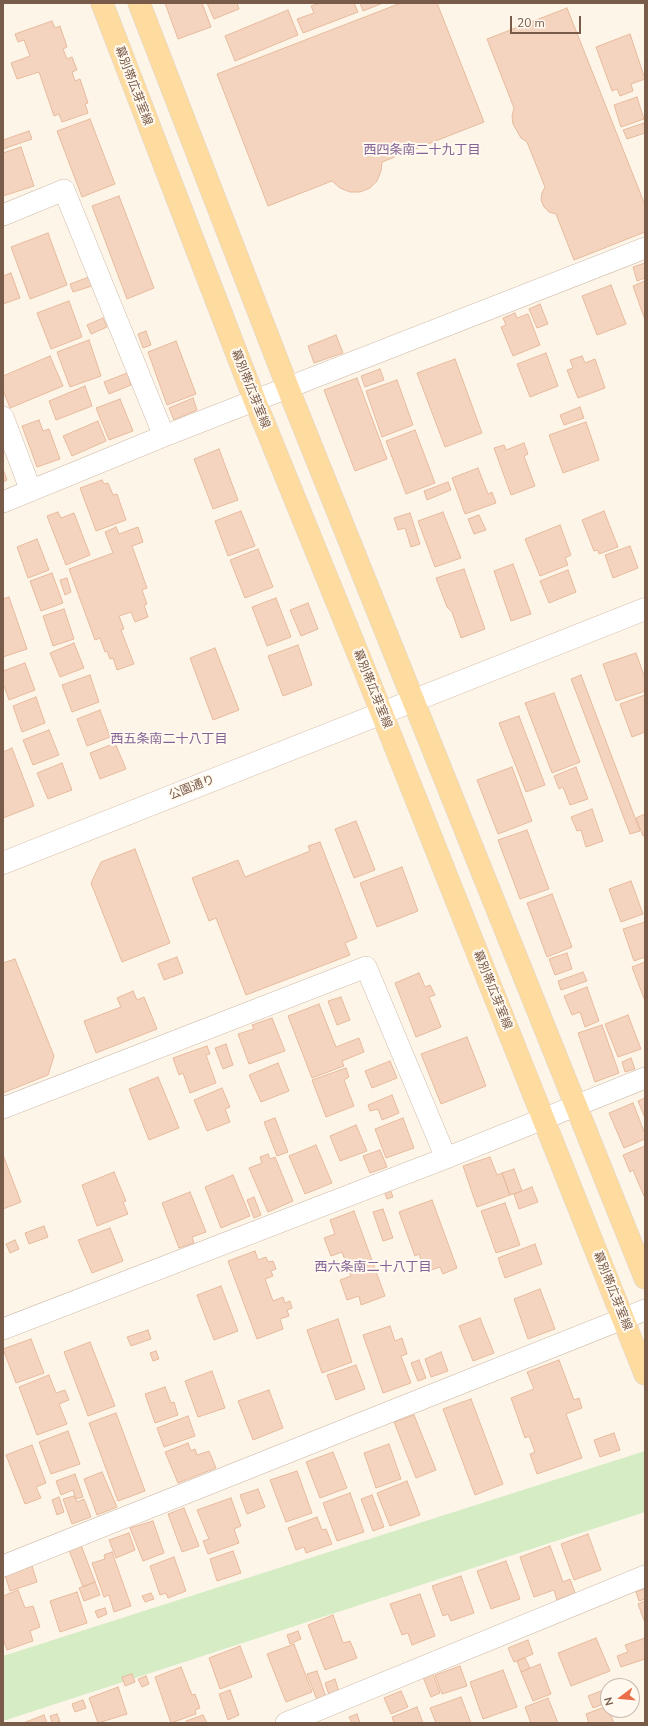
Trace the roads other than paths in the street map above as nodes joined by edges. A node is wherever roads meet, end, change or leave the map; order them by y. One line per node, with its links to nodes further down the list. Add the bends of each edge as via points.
1 (102, 3): 6 (main road, 幕別帯広芽室線)
2 (139, 3): 5 (main road)
3 (3, 215): 8 (street, via 64,190)
4 (645, 248): 5 (street)
5 (288, 388): 6 (street); 12 (main road)
6 (255, 401): 8 (street); 13 (main road, 幕別帯広芽室線)
7 (3, 417): 9 (street)
8 (164, 436): 9 (street)
9 (31, 491): 10 (street)
10 (3, 502)
11 (645, 609): 12 (street, 公園通り)
12 (415, 700): 13 (street, 公園通り); 16 (main road)
13 (381, 714): 14 (street, 公園通り); 18 (main road, 幕別帯広芽室線)
14 (3, 863)
15 (645, 1078): 16 (street)
16 (576, 1105): 18 (street); 20 (main road)
17 (3, 1108): 19 (street, via 366,967)
18 (543, 1118): 19 (street); 22 (main road, 幕別帯広芽室線)
19 (446, 1158): 23 (street)
20 (645, 1278)
21 (645, 1310): 22 (street)
22 (623, 1319): 24 (main road, 幕別帯広芽室線); 25 (street)
23 (3, 1329)
24 (645, 1374)
25 (3, 1566)
26 (645, 1576): 27 (street)
27 (286, 1723)

